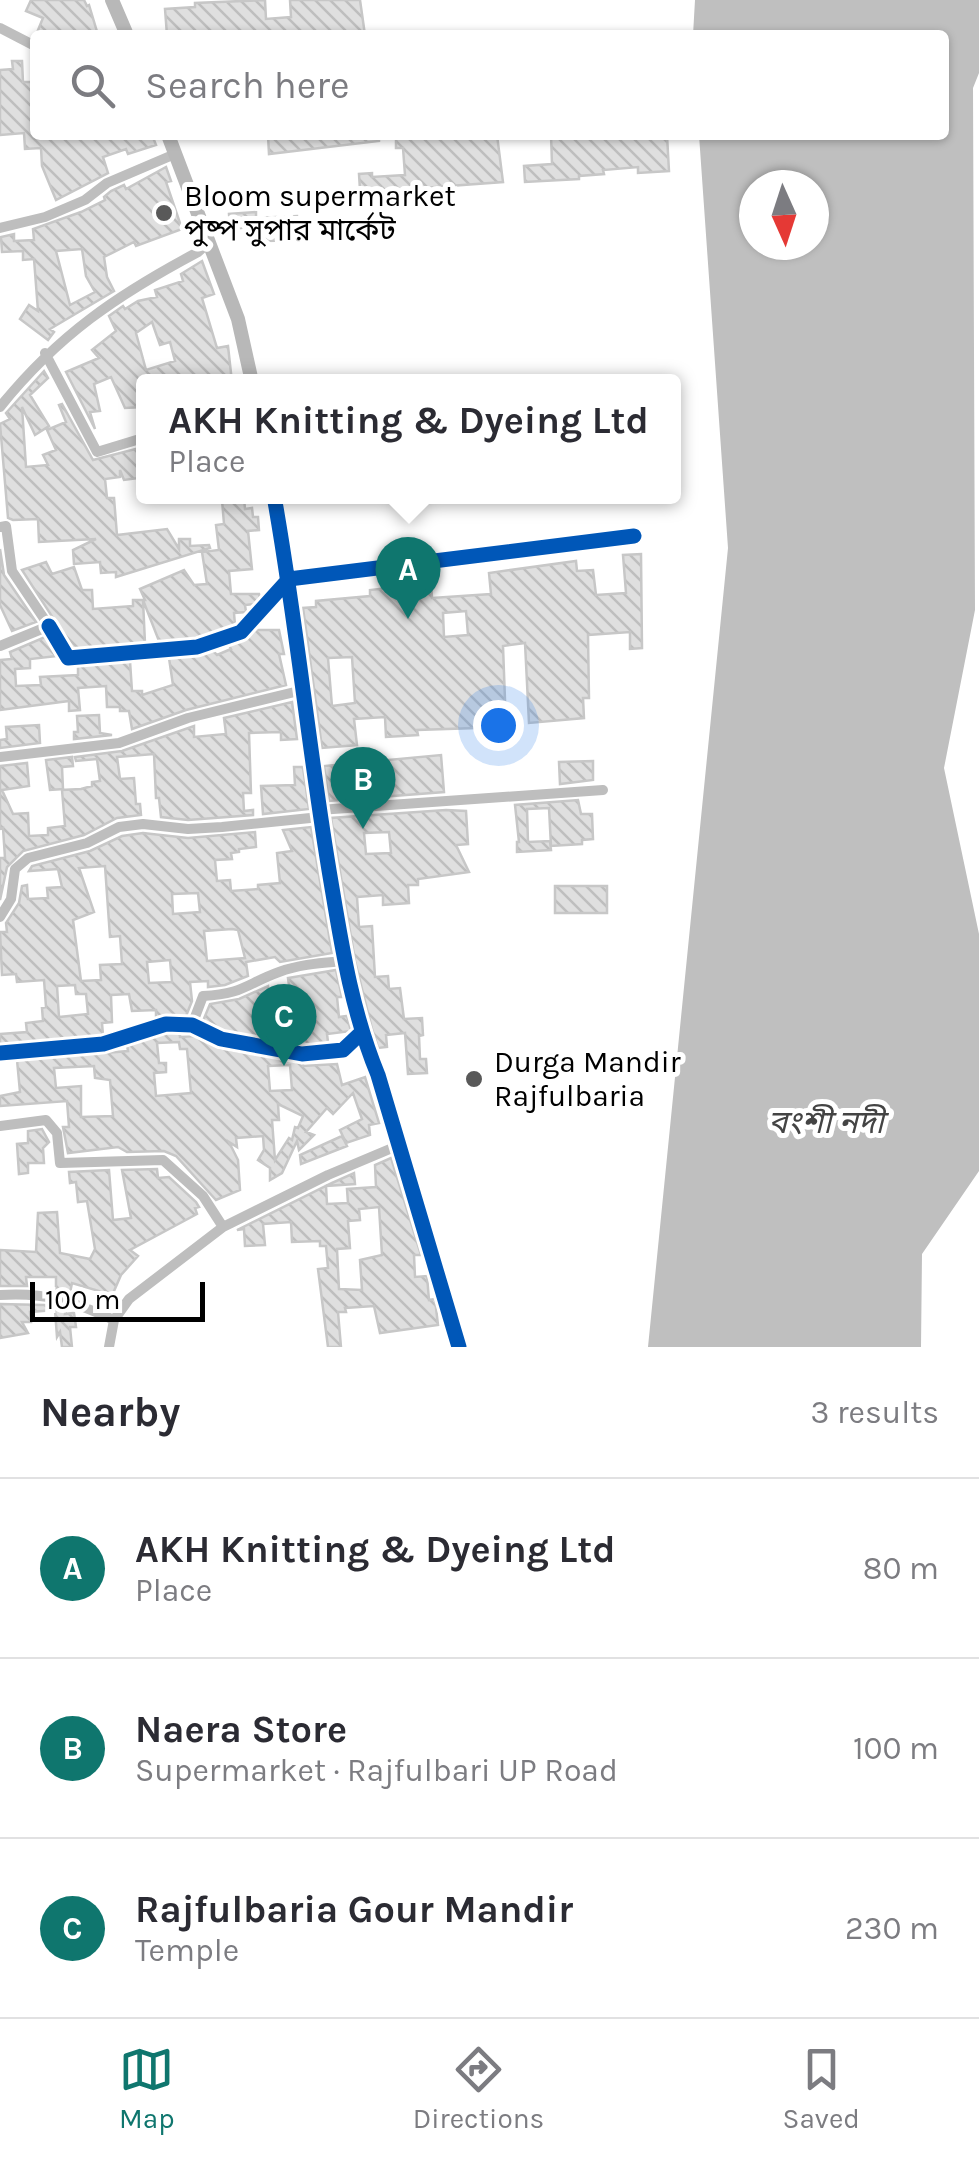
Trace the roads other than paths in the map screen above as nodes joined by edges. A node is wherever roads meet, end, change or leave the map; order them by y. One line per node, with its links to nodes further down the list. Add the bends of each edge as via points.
1 (112, 0): 3 (street)
2 (0, 28): 4 (street)
3 (125, 30)
4 (30, 43)
5 (170, 140): 6 (street)
6 (175, 154): 7 (street, via 45,217); 8 (street)
7 (0, 228)
8 (209, 242): 9 (street, via 94,312); 10 (street)
9 (45, 353): 11 (street); 12 (street, via 97,452)
10 (250, 374)
11 (0, 406)
12 (136, 440)
13 (275, 504): 16 (street)
14 (0, 526): 17 (street, via 6,526 12,571)
15 (634, 536): 16 (street)
16 (289, 579): 17 (street, via 241,632 197,647 68,658); 19 (street)
17 (49, 626): 18 (street)
18 (0, 646)
19 (304, 690): 20 (street, via 188,718 118,744); 22 (street)
20 (0, 757)
21 (602, 790): 22 (street)
22 (320, 813): 23 (street, via 205,828 119,827 28,858 15,869 12,899); 24 (street)
23 (0, 917)
24 (344, 960): 25 (street, via 277,973 231,995 202,996); 26 (street)
25 (192, 1025): 26 (street, via 221,1038 302,1054 343,1050); 27 (street, via 166,1024 102,1044)
26 (360, 1033): 29 (street)
27 (0, 1053)
28 (0, 1126): 30 (street, via 46,1120 57,1133 60,1163 163,1160 203,1196)
29 (397, 1146): 30 (street); 34 (street)
30 (223, 1227): 32 (street, via 129,1299)
31 (0, 1295): 32 (street, via 61,1297)
32 (114, 1320): 33 (street)
33 (110, 1347)
34 (458, 1347)

